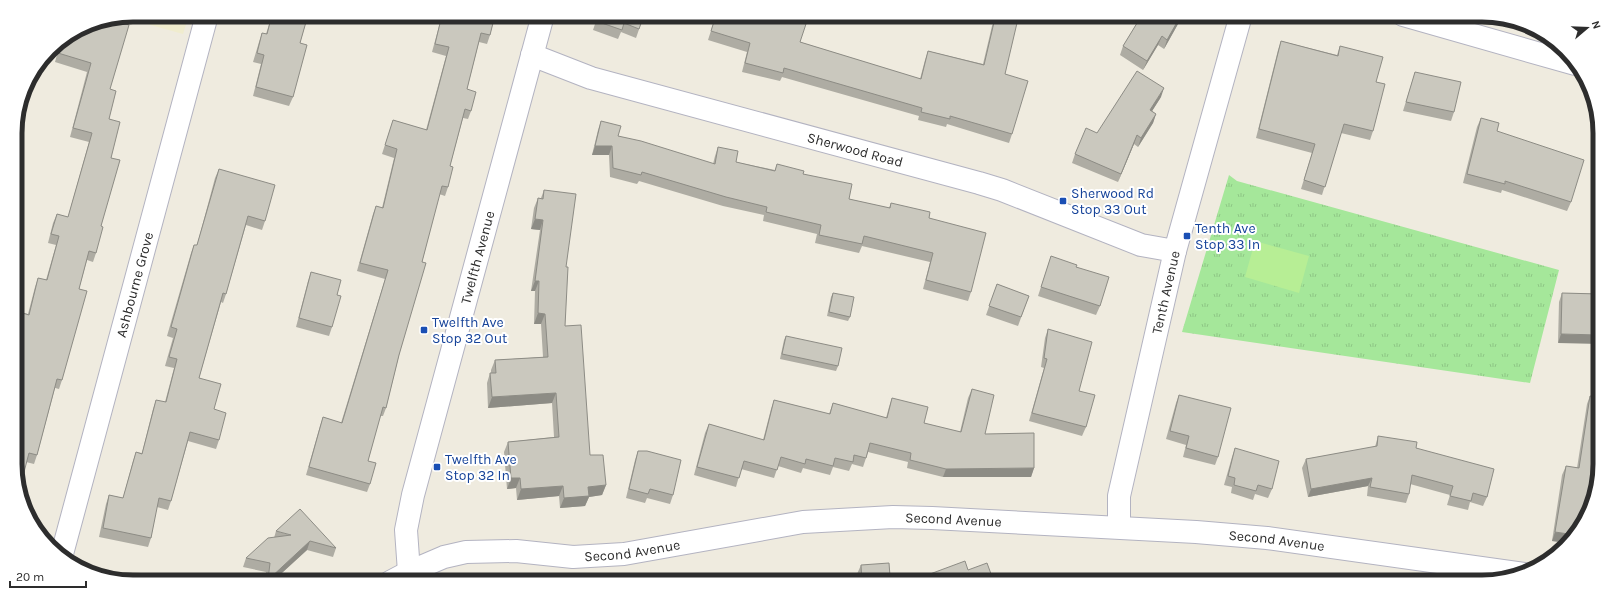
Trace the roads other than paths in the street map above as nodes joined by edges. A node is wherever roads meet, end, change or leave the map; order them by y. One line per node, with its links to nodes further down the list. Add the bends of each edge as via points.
1 (205, 22): 9 (street, Ashbourne Grove)
2 (540, 22): 5 (street, Twelfth Avenue)
3 (1239, 22): 7 (street, Tenth Avenue)
4 (1428, 22): 6 (street)
5 (532, 55): 7 (street, Sherwood Road, via 591,78 996,188 1141,245); 10 (street, Twelfth Avenue, via 413,495 406,530)
6 (1567, 62)
7 (1175, 251): 8 (street, Tenth Avenue, via 1119,496)
8 (1119, 527): 10 (street, Second Avenue, via 932,518 846,519 803,522 624,554 572,557 516,551 466,552 444,557); 11 (street, Second Avenue, via 1267,538)
9 (63, 550)
10 (409, 572): 12 (street, Second Avenue)
11 (1508, 572)
12 (403, 575)

